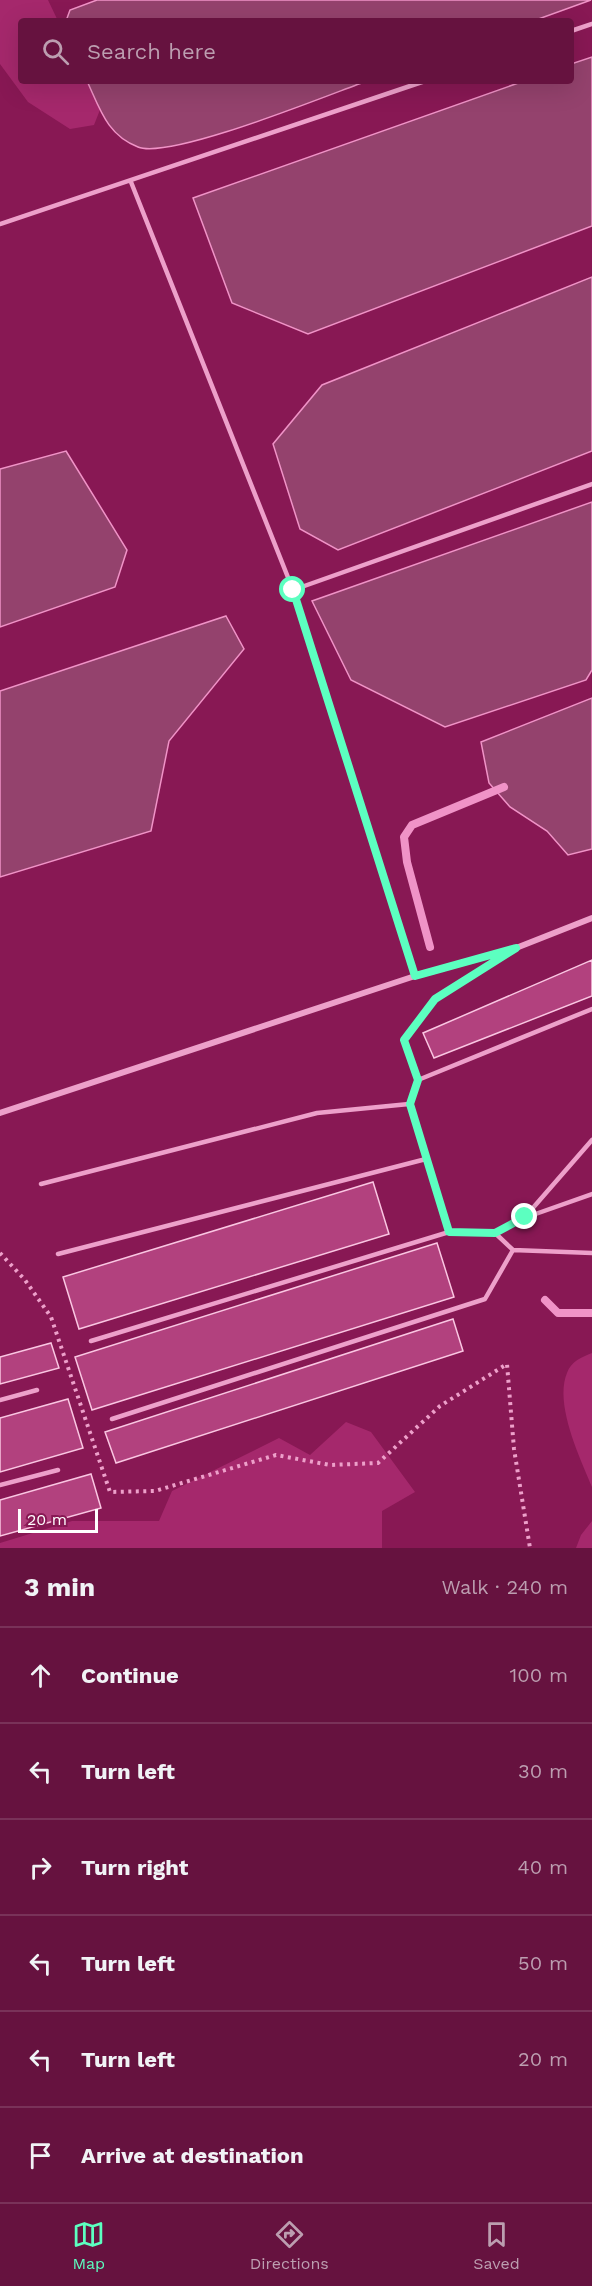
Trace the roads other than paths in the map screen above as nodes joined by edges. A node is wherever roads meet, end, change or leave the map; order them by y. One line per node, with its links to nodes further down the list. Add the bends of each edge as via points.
1 (592, 24): 2 (lane)
2 (574, 30)
3 (416, 84): 4 (lane)
4 (131, 182): 5 (lane); 7 (lane)
5 (0, 224)
6 (592, 484): 7 (lane)
7 (293, 590): 10 (lane)
8 (592, 918): 9 (street)
9 (516, 948): 10 (street); 12 (lane, via 435,999 404,1040)
10 (415, 976): 14 (street)
11 (592, 1009): 12 (lane)
12 (418, 1080): 13 (lane)
13 (410, 1104): 16 (lane); 17 (lane, via 317,1113)
14 (0, 1113)
15 (592, 1140): 19 (lane)
16 (426, 1160): 20 (lane); 24 (lane)
17 (41, 1184)
18 (592, 1194): 19 (lane)
19 (525, 1217): 21 (lane)
20 (449, 1232): 21 (lane); 25 (lane)
21 (495, 1233): 22 (lane)
22 (513, 1250): 23 (lane); 28 (lane, via 485,1299)
23 (592, 1253)
24 (58, 1254)
25 (91, 1341)
26 (37, 1390): 27 (lane)
27 (0, 1400)
28 (112, 1419)
29 (58, 1470): 30 (lane)
30 (0, 1485)

